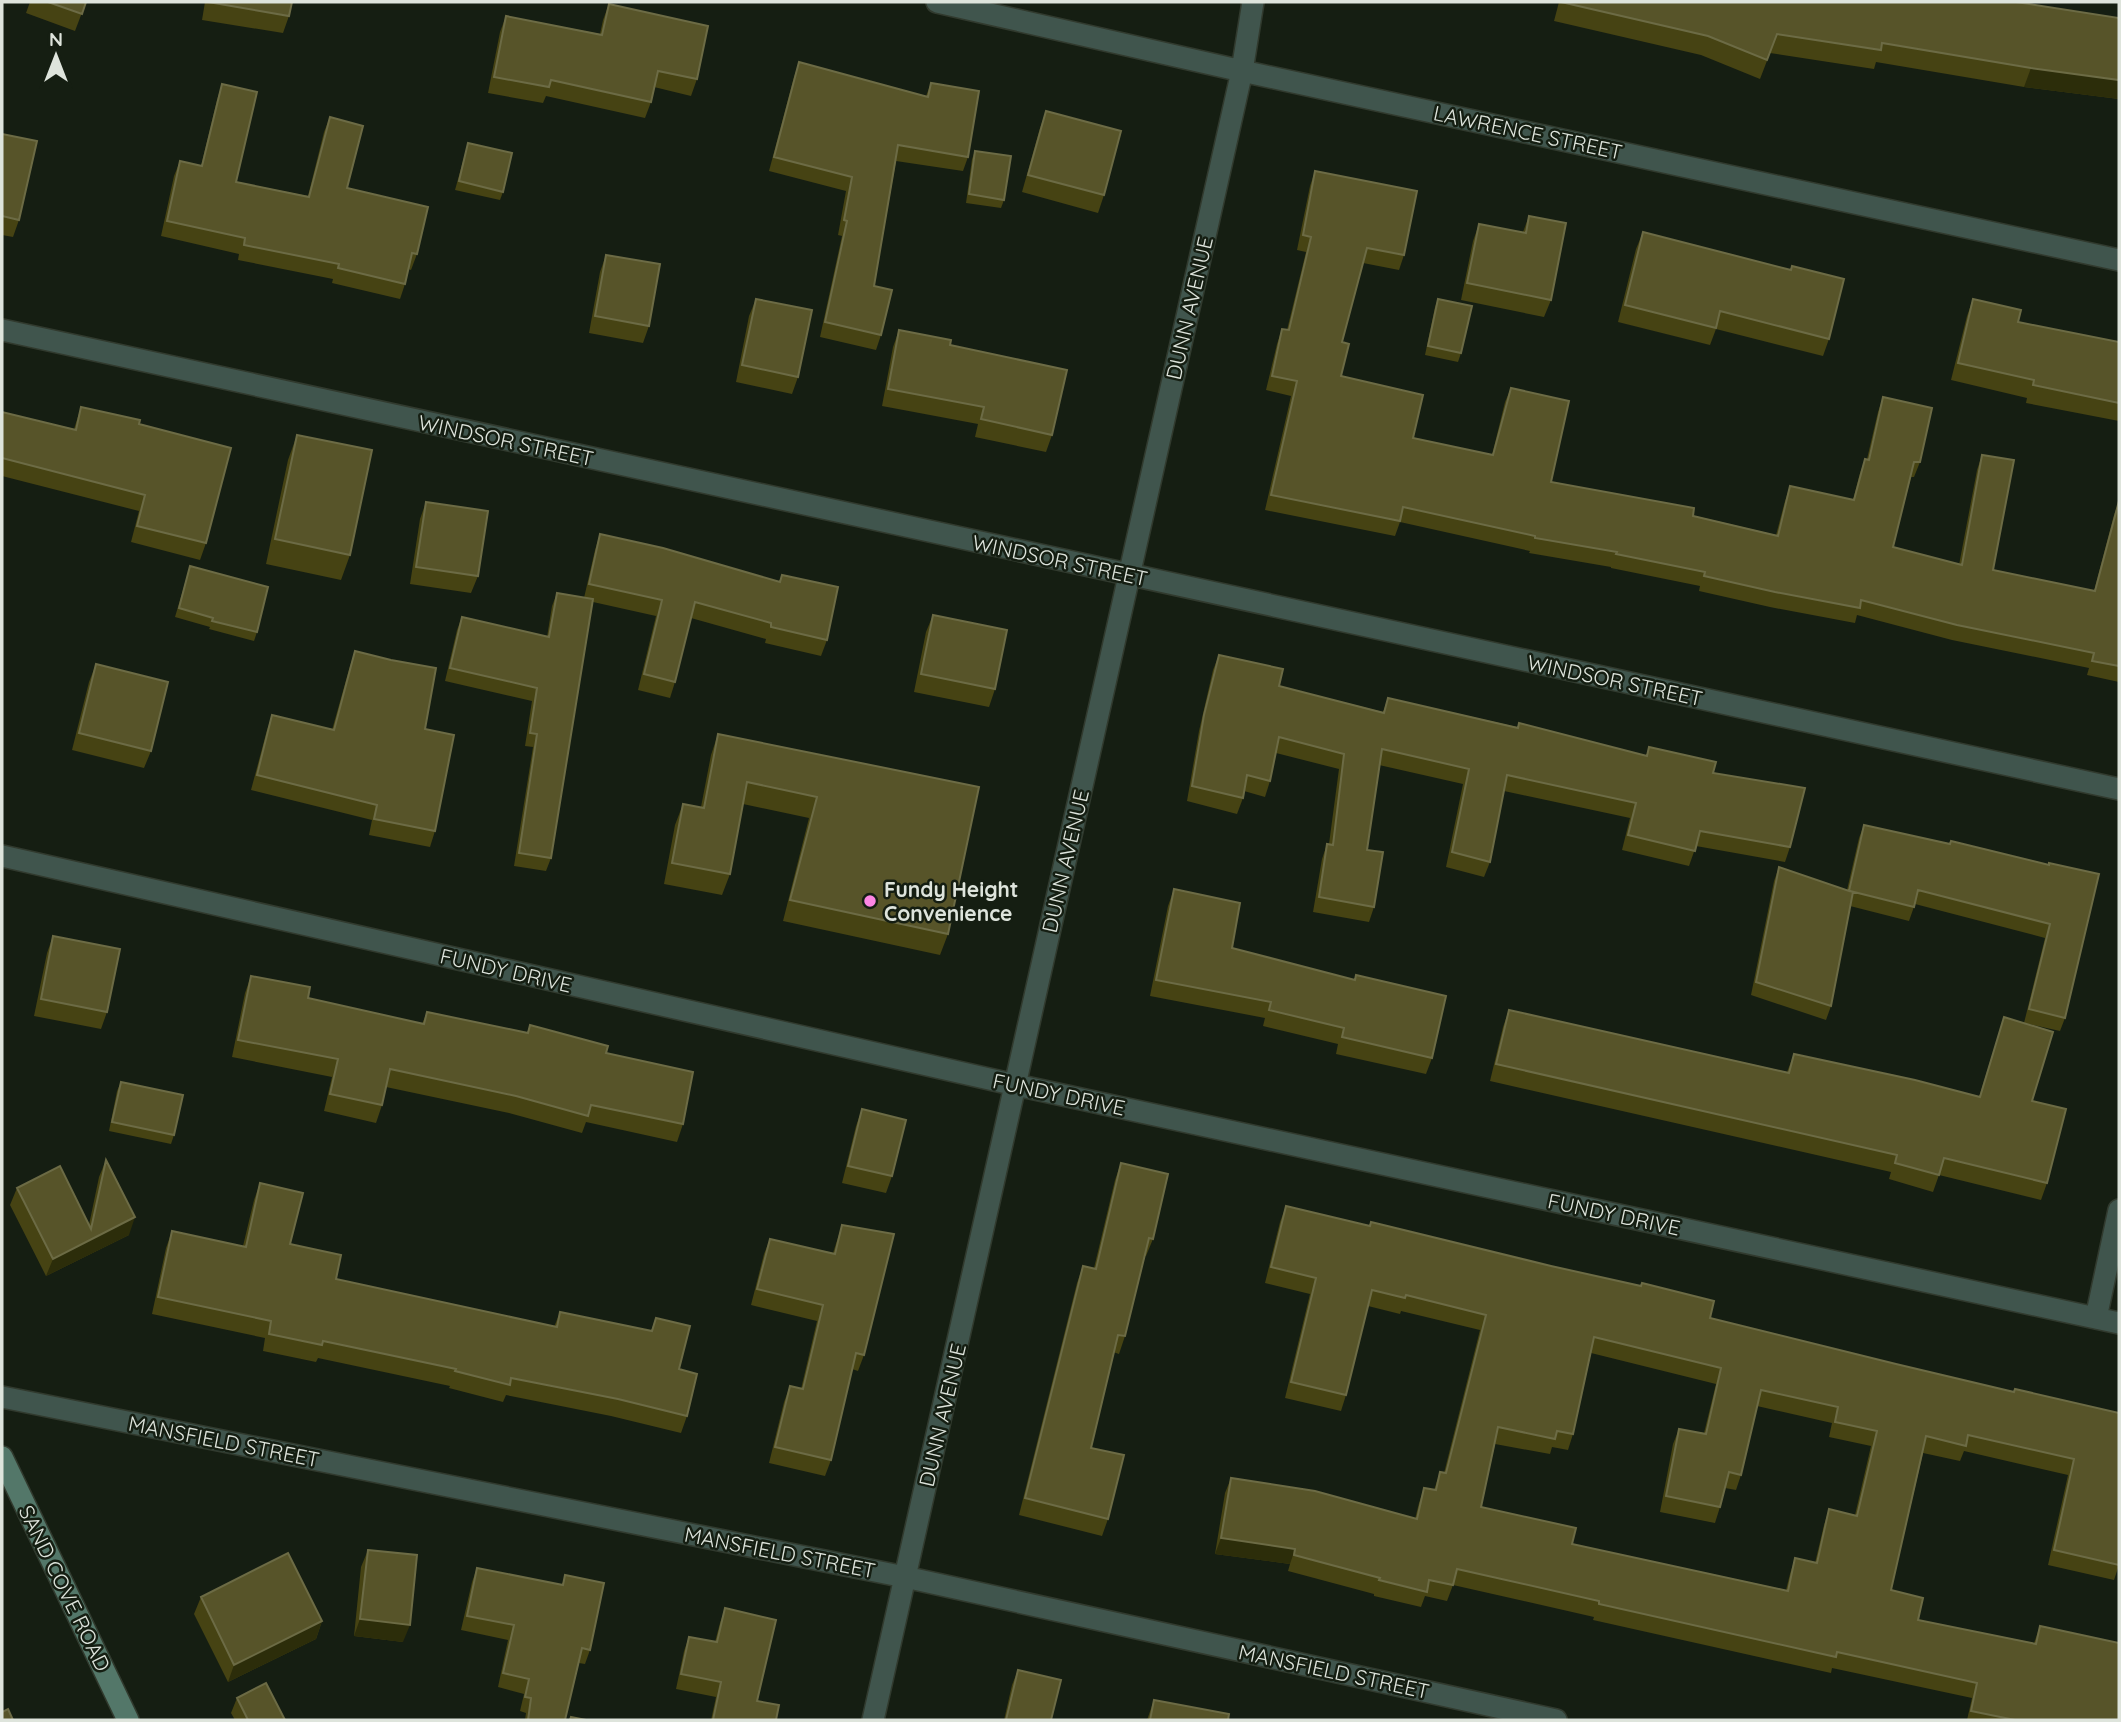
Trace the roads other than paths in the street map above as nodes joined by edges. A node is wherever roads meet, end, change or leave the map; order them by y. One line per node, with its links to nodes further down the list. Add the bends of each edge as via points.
1 (937, 2): 3 (street, LAWRENCE STREET)
2 (1253, 2): 3 (street, DUNN AVENUE)
3 (1242, 71): 4 (street, LAWRENCE STREET); 6 (street, DUNN AVENUE)
4 (2119, 260)
5 (2, 330): 6 (street, WINDSOR STREET)
6 (1129, 575): 7 (street, WINDSOR STREET); 9 (street, DUNN AVENUE)
7 (2119, 789)
8 (2, 856): 9 (street, FUNDY DRIVE)
9 (1016, 1085): 11 (street, FUNDY DRIVE); 15 (street, DUNN AVENUE)
10 (2119, 1210): 11 (street)
11 (2096, 1318): 12 (street, FUNDY DRIVE)
12 (2119, 1322)
13 (2, 1397): 15 (street, MANSFIELD STREET)
14 (2, 1457): 16 (street, SAND COVE ROAD)
15 (905, 1577): 17 (street, DUNN AVENUE); 18 (street, MANSFIELD STREET)
16 (128, 1720)
17 (873, 1720)
18 (1556, 1720)

